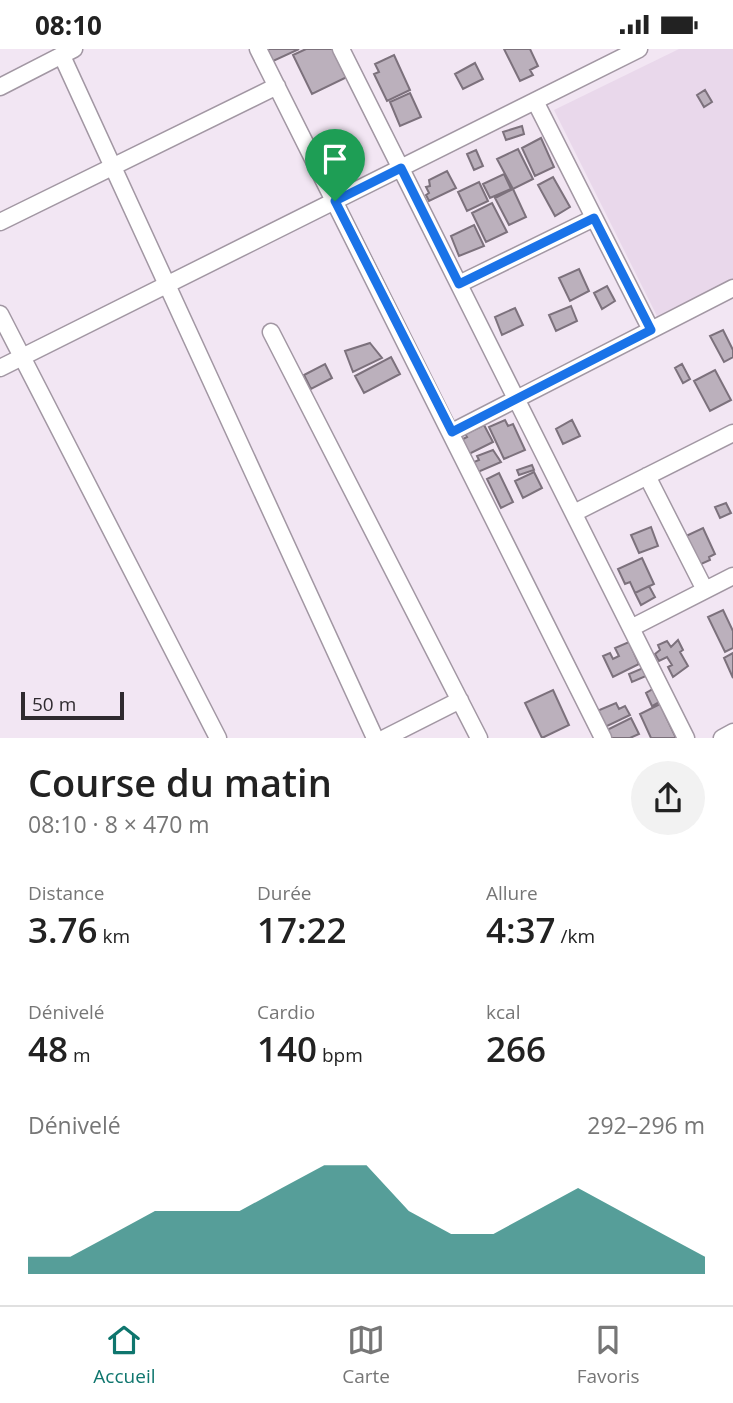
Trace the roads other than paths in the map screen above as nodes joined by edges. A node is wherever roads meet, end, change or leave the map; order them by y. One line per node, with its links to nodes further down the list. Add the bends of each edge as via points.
1 (258, 49): 5 (street)
2 (346, 51): 9 (street)
3 (629, 51): 7 (street)
4 (68, 52): 6 (street); 8 (street)
5 (277, 86): 8 (street); 10 (street)
6 (0, 87)
7 (535, 101): 9 (street); 11 (street)
8 (113, 166): 12 (street); 14 (street)
9 (401, 168): 10 (street); 13 (street)
10 (335, 201): 14 (street); 22 (street)
11 (594, 218): 13 (street); 17 (street)
12 (0, 222)
13 (459, 284): 21 (street)
14 (167, 285): 19 (street); 32 (street)
15 (733, 288): 17 (street)
16 (0, 314): 19 (street)
17 (651, 330): 21 (street)
18 (271, 331): 29 (street)
19 (22, 357): 20 (street); 31 (street)
20 (0, 368)
21 (516, 399): 22 (street); 25 (street)
22 (452, 432): 35 (street)
23 (733, 433): 24 (street)
24 (647, 476): 25 (street); 27 (street)
25 (574, 513): 28 (street)
26 (733, 576): 27 (street)
27 (705, 590): 28 (street)
28 (631, 628): 36 (street)
29 (460, 700): 33 (street); 34 (street)
30 (733, 732): 37 (street)
31 (218, 738)
32 (375, 738)
33 (385, 738)
34 (479, 738)
35 (604, 738)
36 (687, 738)
37 (722, 738)

